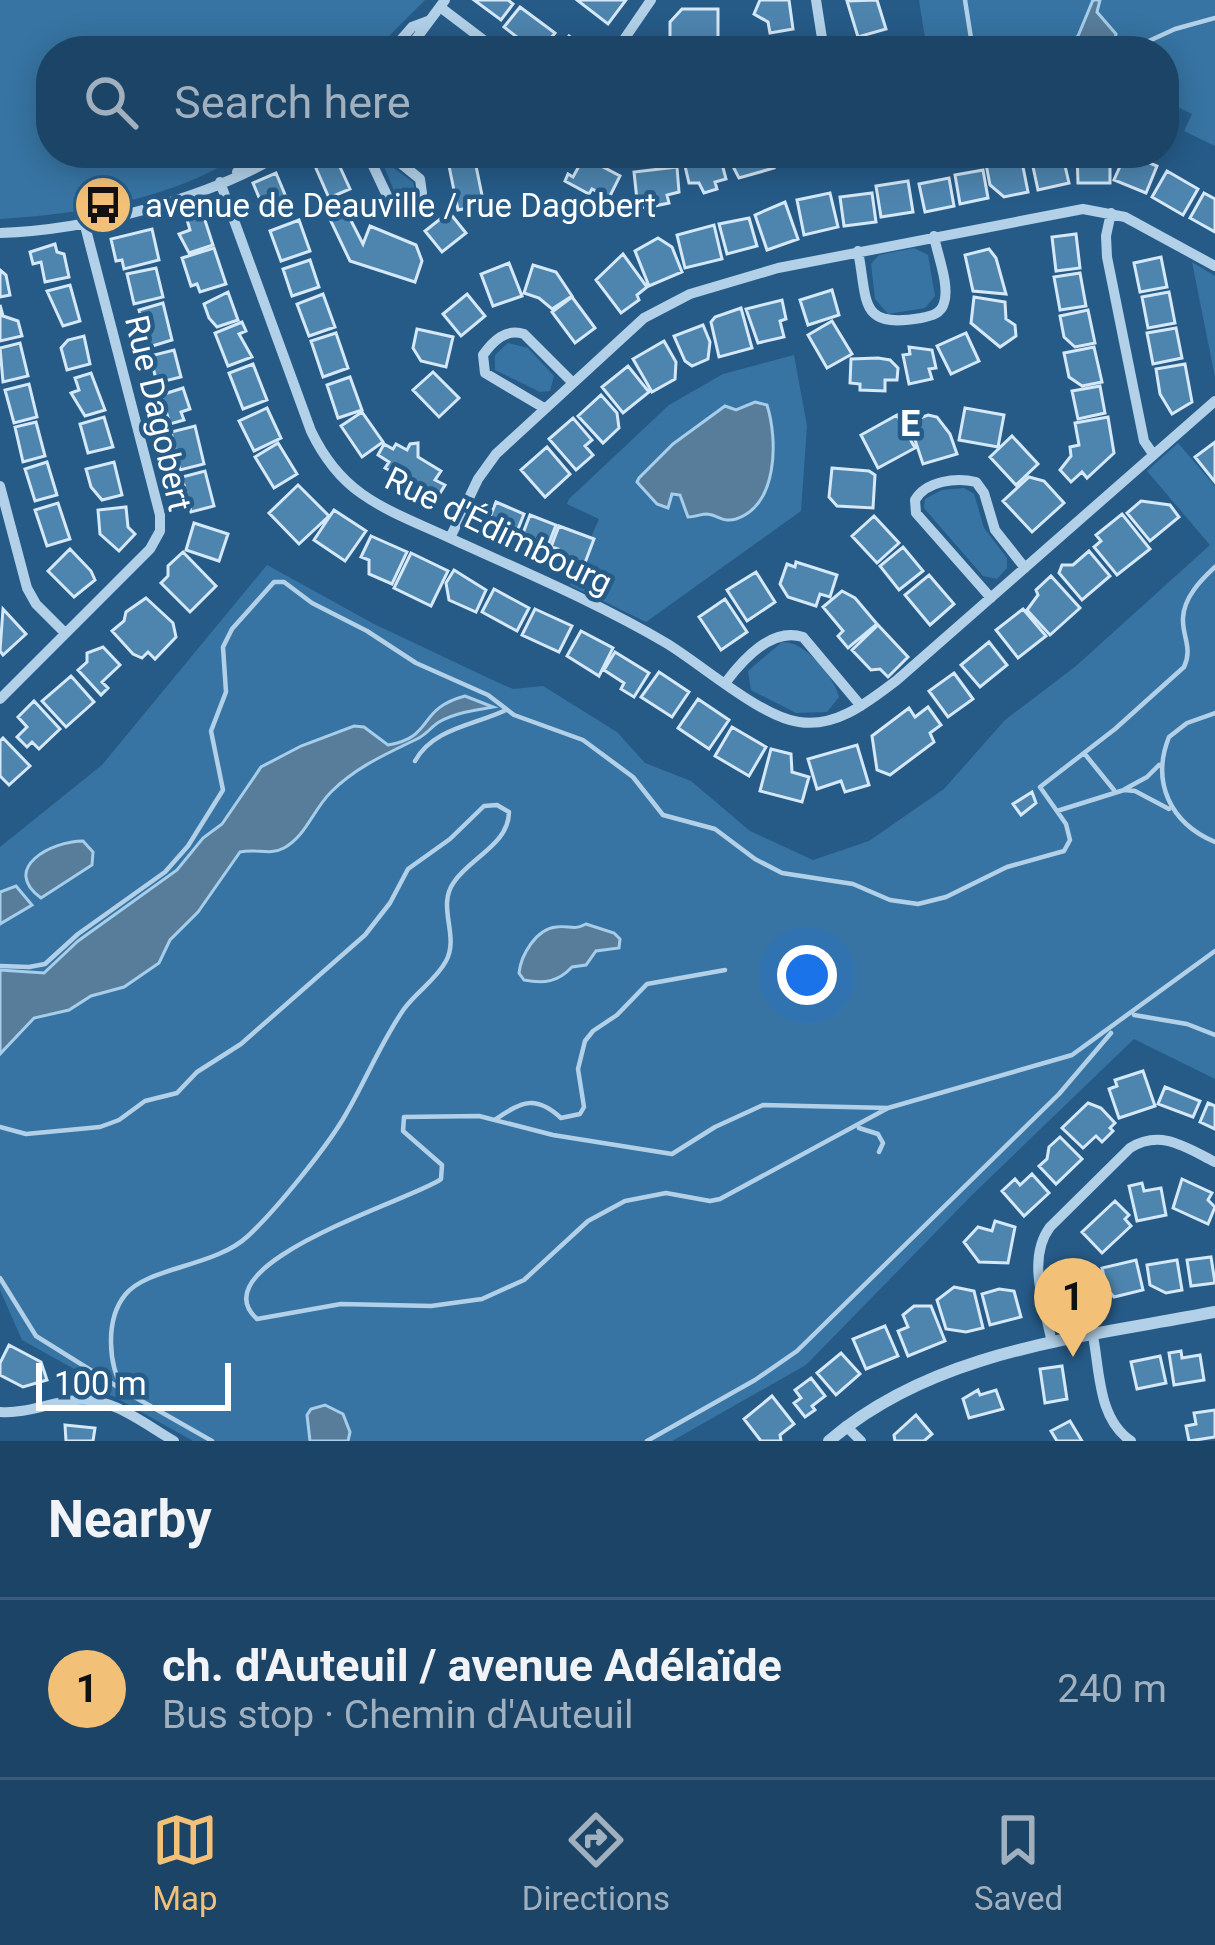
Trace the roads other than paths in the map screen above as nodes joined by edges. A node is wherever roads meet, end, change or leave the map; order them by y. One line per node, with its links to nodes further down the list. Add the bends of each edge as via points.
1 (651, 0): 10 (street)
2 (816, 0): 11 (street)
3 (965, 0): 12 (lane)
4 (442, 4): 6 (street); 9 (street)
5 (1215, 18): 13 (lane)
6 (428, 21): 7 (street); 8 (street)
7 (404, 36)
8 (418, 36)
9 (480, 36)
10 (626, 36)
11 (822, 36)
12 (971, 36)
13 (1160, 36)
14 (242, 168): 18 (street)
15 (250, 168): 18 (street)
16 (374, 168): 17 (street, via 397,208 421,198 422,184)
17 (404, 168)
18 (235, 175): 19 (street)
19 (220, 182): 21 (street); 31 (street, Rue d'Édimbourg, via 322,452 359,493)
20 (1111, 213): 23 (street, via 1065,210); 25 (street); 29 (street, via 1106,256)
21 (84, 222): 22 (street); 35 (street, Rue Dagobert, via 160,524 150,549)
22 (0, 233)
23 (934, 236): 24 (street); 24 (street, via 945,299 930,316 876,318)
24 (858, 250): 26 (street, via 678,299 635,324)
25 (1215, 266)
26 (572, 382): 28 (street); 28 (street, via 524,334 494,342 483,355 485,373)
27 (1215, 401): 29 (street, Rue d'Édimbourg)
28 (544, 408): 31 (street, via 489,462)
29 (1153, 454): 33 (street, Rue d'Édimbourg)
30 (0, 485): 35 (street, via 27,588)
31 (450, 538): 36 (street, Rue d'Édimbourg, via 622,619)
32 (1215, 567): 41 (lane, via 1184,613 1184,667)
33 (1025, 568): 34 (street, Rue d'Édimbourg); 34 (street, via 995,530 976,482 918,494 916,513)
34 (991, 598): 38 (street, Rue d'Édimbourg)
35 (65, 633): 37 (street, Rue Dagobert)
36 (726, 682): 38 (street, Rue d'Édimbourg, via 794,722 824,722); 38 (street, via 766,642 794,634)
37 (0, 700)
38 (861, 706)
39 (506, 710): 43 (lane, via 440,736); 45 (lane, via 584,740 663,815 715,829 782,874 853,884 906,904 932,902 1064,850 1070,835); 49 (lane, via 274,582 223,647 226,692 211,742 223,790 188,847 45,964)
40 (1215, 713): 42 (lane, via 1169,736)
41 (1084, 753): 44 (lane); 45 (lane, via 1040,787)
42 (1162, 760): 44 (lane); 46 (lane, via 1163,791)
43 (415, 761)
44 (1115, 791): 45 (lane); 46 (lane, via 1135,791)
45 (1057, 811)
46 (1176, 815): 47 (lane)
47 (1215, 842)
48 (1215, 951): 51 (lane)
49 (0, 966)
50 (725, 970): 55 (lane, via 647,984 593,1030 580,1055 580,1114 561,1118 537,1102)
51 (1132, 1015): 52 (lane); 53 (lane)
52 (1114, 1028): 54 (lane, via 1053,1062); 69 (lane, via 1059,1094 797,1351)
53 (1215, 1035)
54 (888, 1108): 55 (lane, via 776,1103 661,1155); 57 (lane)
55 (495, 1120): 57 (lane, via 404,1117 403,1131 442,1165 441,1179 284,1252 248,1293 250,1313 362,1302 430,1306 498,1295 606,1210 652,1194 721,1199)
56 (0, 1127): 64 (lane, via 26,1134 100,1127 177,1093 365,935 408,868 484,806 509,812 500,838 447,896 444,965 405,1007 321,1149 241,1242 139,1284 121,1302 112,1341)
57 (855, 1128): 58 (lane, via 878,1134)
58 (879, 1152)
59 (1215, 1162): 63 (street, via 1165,1138 1136,1144 1050,1227 1037,1258)
60 (0, 1278): 64 (lane, via 36,1336)
61 (1215, 1312): 62 (street)
62 (1094, 1336): 63 (street); 72 (street, via 1108,1414)
63 (1052, 1343): 66 (street, via 921,1381)
64 (124, 1391): 68 (lane)
65 (0, 1412): 67 (street, via 94,1400)
66 (846, 1426): 70 (street); 71 (street)
67 (174, 1441)
68 (212, 1441)
69 (647, 1441)
70 (829, 1441)
71 (861, 1441)
72 (1131, 1441)

